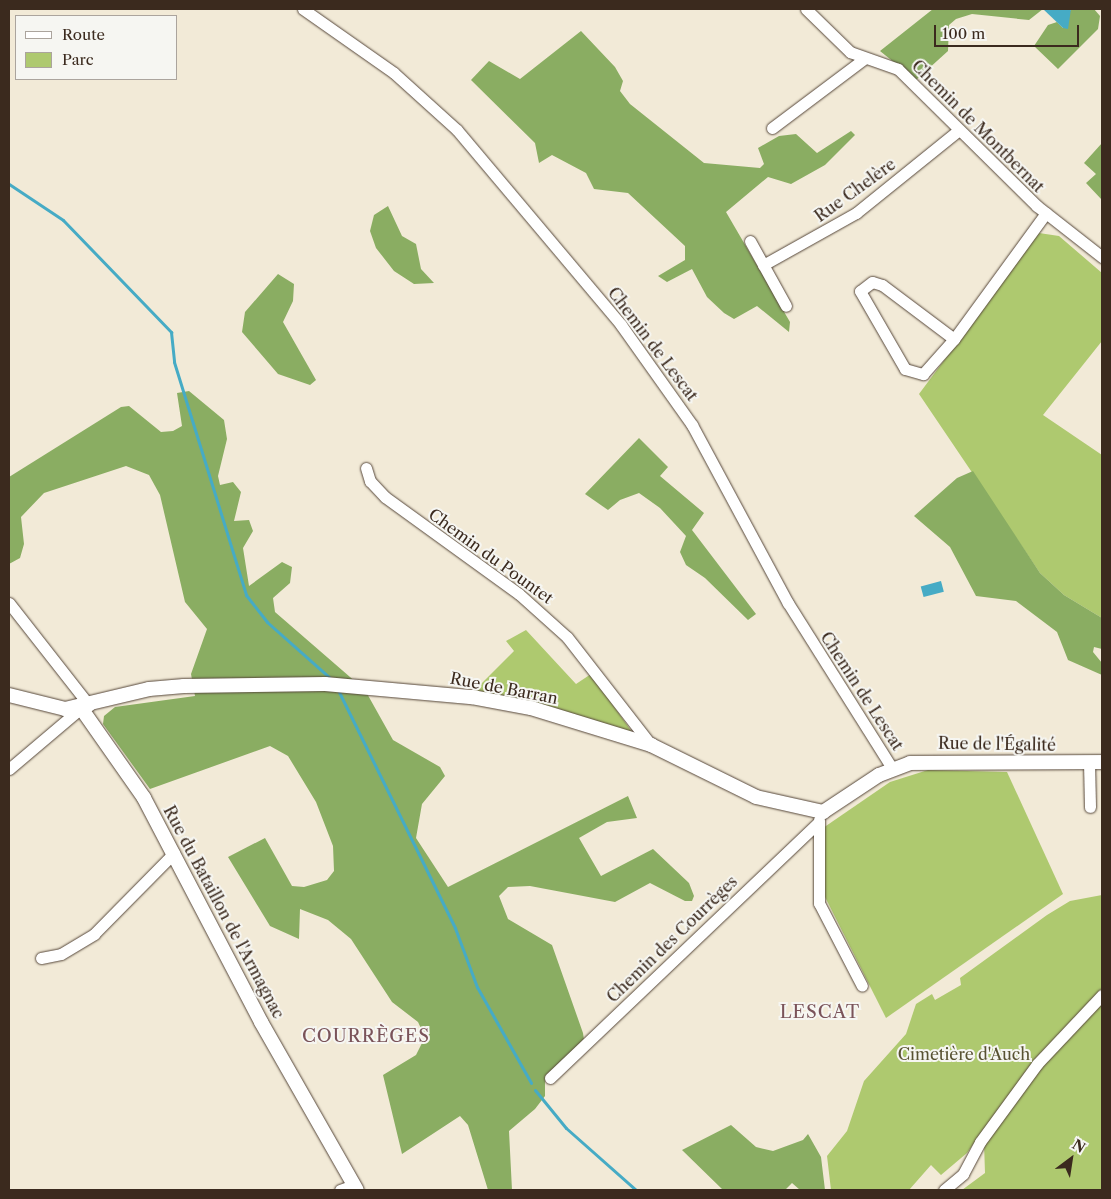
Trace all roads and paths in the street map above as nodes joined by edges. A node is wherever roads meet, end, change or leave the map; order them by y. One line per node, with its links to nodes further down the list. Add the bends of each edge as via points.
1 (303, 9): 18 (street, Chemin de Lescat, via 394,73 457,130 622,325 692,425 788,602)
2 (806, 9): 3 (street, Chemin de Montbernat, via 842,46)
3 (864, 59): 4 (street); 5 (street, Chemin de Montbernat, via 898,70)
4 (772, 128)
5 (958, 130): 6 (street, Chemin de Montbernat); 9 (street, Rue Chelère, via 851,217)
6 (1046, 214): 8 (street, Chemin de Montbernat); 11 (street)
7 (750, 241): 9 (street)
8 (1102, 256)
9 (763, 265): 10 (street)
10 (786, 306)
11 (954, 339): 11 (street, via 930,369 912,374 860,291 872,282 882,285)
12 (366, 468): 16 (street, Chemin du Pountet, via 370,481 385,496 519,594 567,637)
13 (9, 603): 15 (street)
14 (9, 695): 15 (street, Rue de Barran, via 65,709)
15 (85, 707): 16 (street, Rue de Barran, via 149,689 184,686 325,684 405,689 531,708); 19 (street); 22 (street, Rue du Bataillon de l'Armagnac, via 144,798)
16 (651, 745): 21 (street, Rue de Barran, via 756,797)
17 (1096, 762): 18 (street, Rue de l'Égalité, via 927,761); 20 (street)
18 (892, 768): 21 (street)
19 (9, 769)
20 (1090, 807)
21 (820, 818): 24 (street, via 819,903); 26 (street, Chemin des Courrèges)
22 (174, 853): 23 (street, via 94,934 61,954); 27 (street, Rue du Bataillon de l'Armagnac, via 261,1022)
23 (41, 958)
24 (862, 986)
25 (1102, 995): 29 (street, via 1037,1064 963,1174)
26 (550, 1078)
27 (356, 1188): 28 (street)
28 (340, 1190)
29 (944, 1190)

